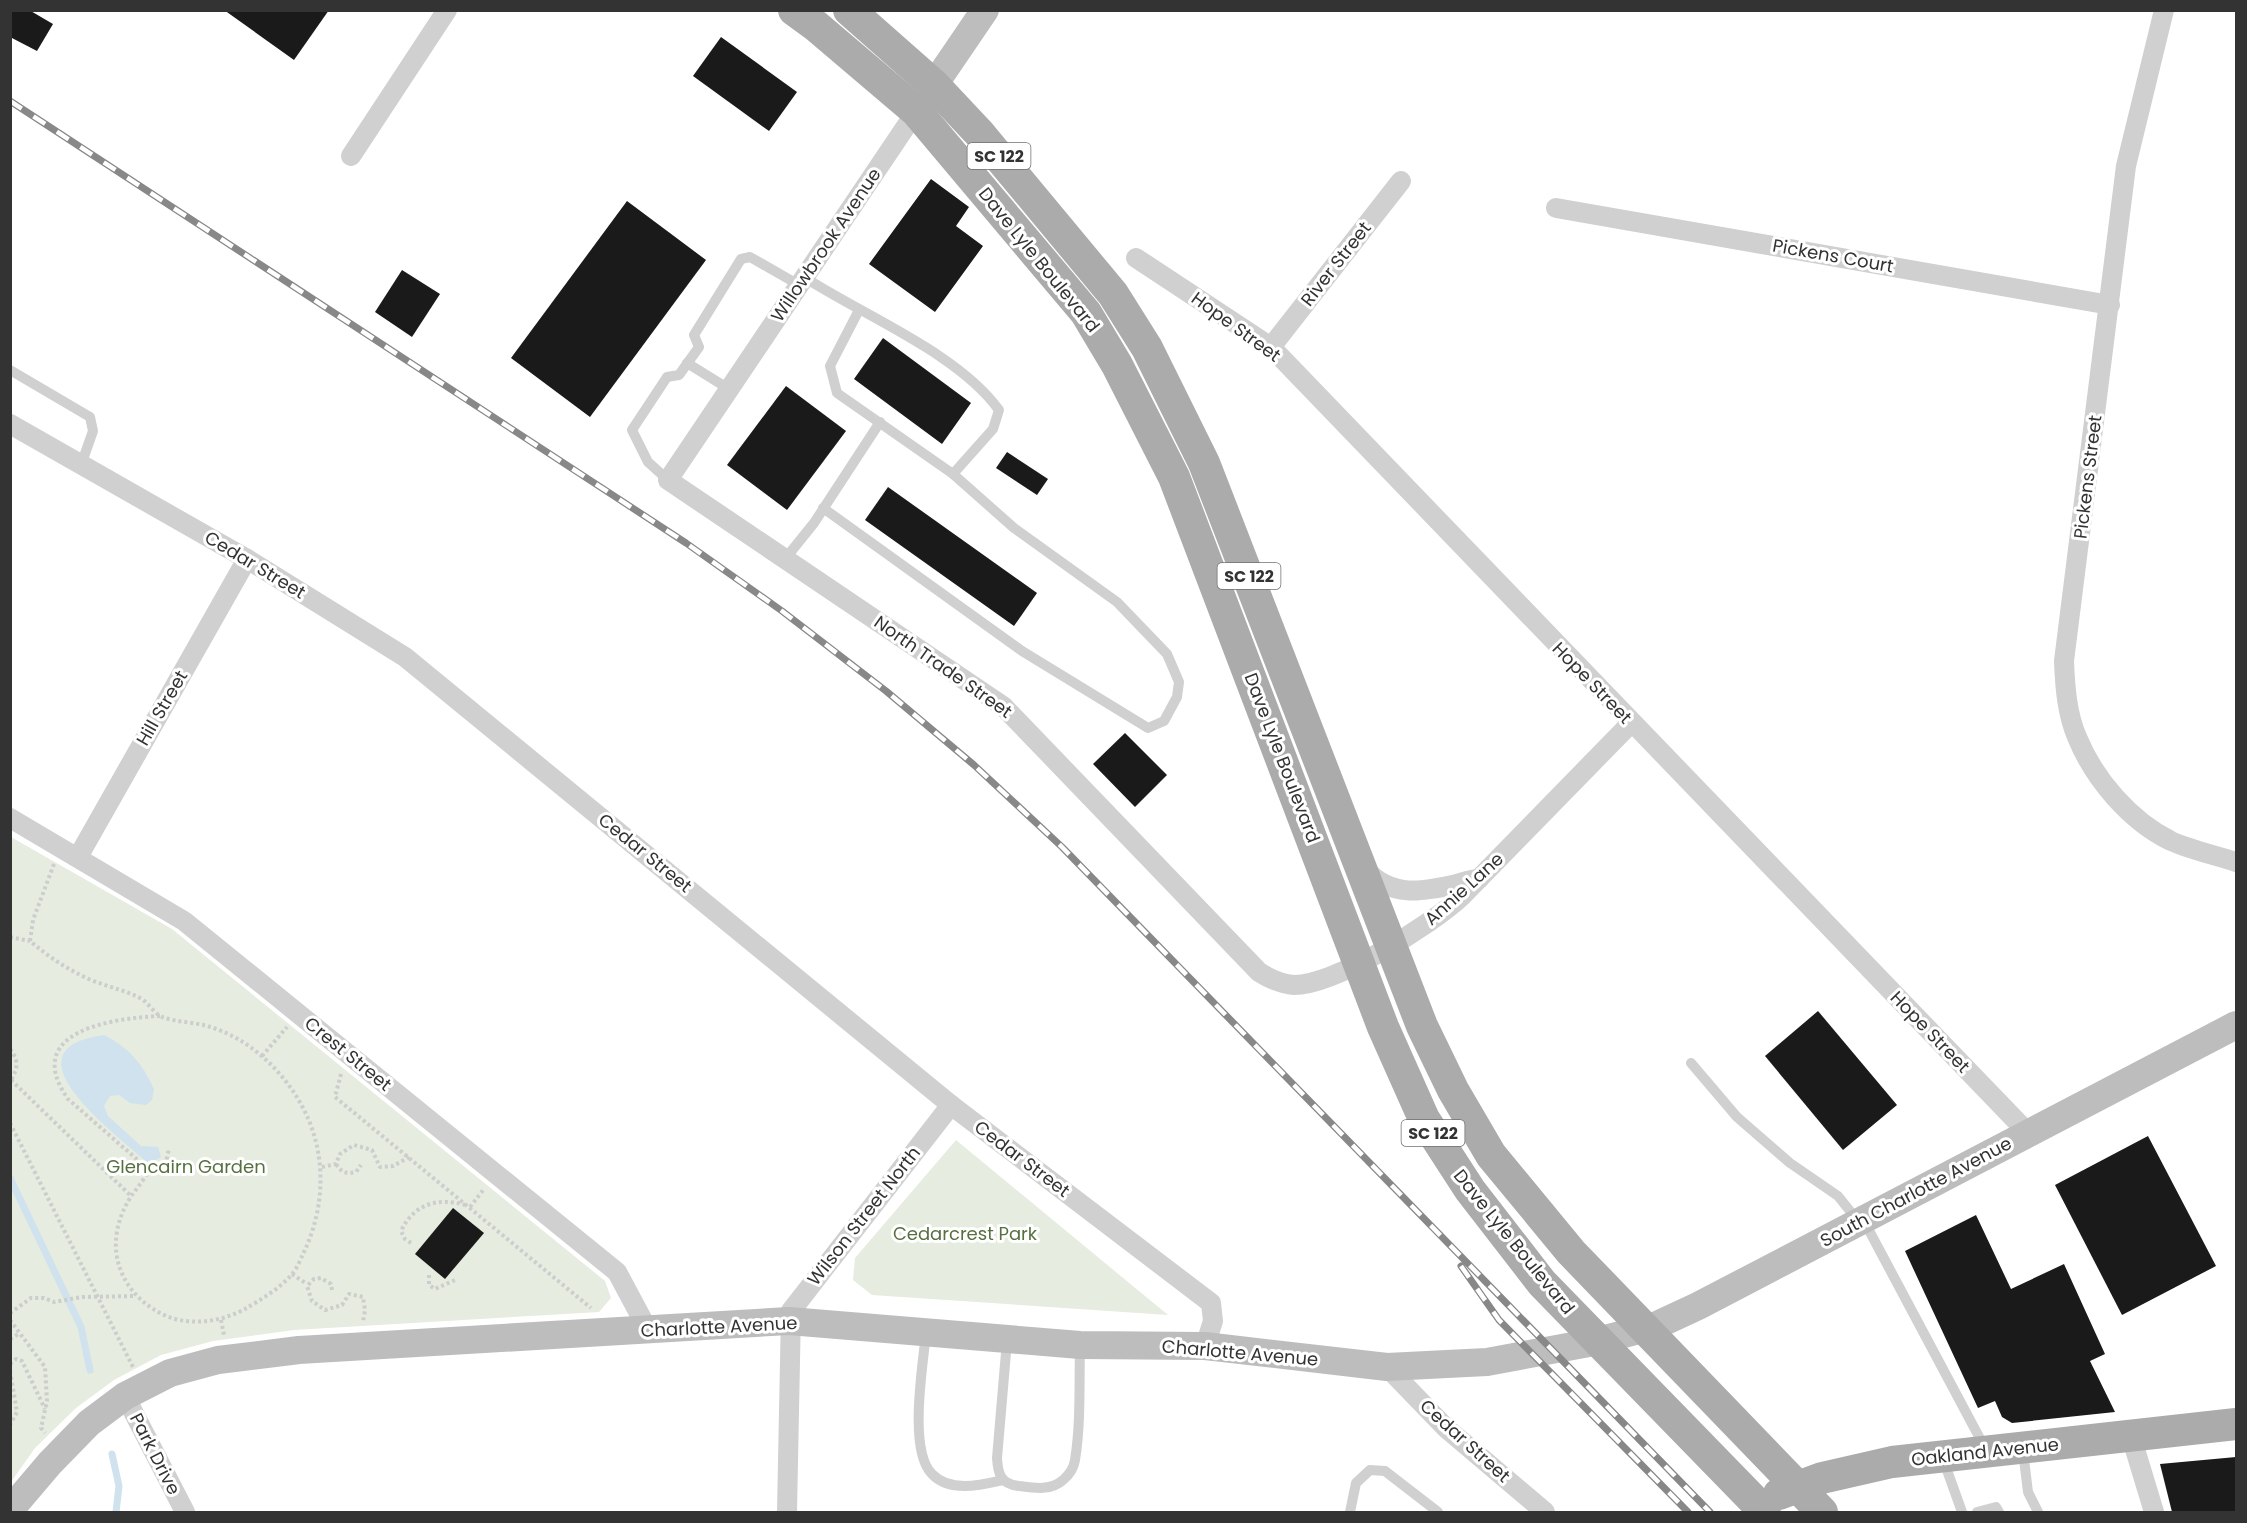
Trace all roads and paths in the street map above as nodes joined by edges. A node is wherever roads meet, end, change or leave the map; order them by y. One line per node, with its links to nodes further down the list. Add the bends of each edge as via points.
1 (447, 10): 8 (street)
2 (794, 10): 7 (main road, Dave Lyle Boulevard / SC 122)
3 (849, 10): 6 (main road, Dave Lyle Boulevard / SC 122)
4 (985, 10): 6 (street, Willowbrook Avenue)
5 (2164, 10): 13 (street, Pickens Street, via 2126,166)
6 (934, 85): 7 (street, Willowbrook Avenue); 31 (main road, Dave Lyle Boulevard / SC 122, via 1079,252 1113,294 1147,348 1204,463)
7 (916, 111): 12 (street, Willowbrook Avenue); 38 (main road, Dave Lyle Boulevard / SC 122, via 1086,313 1117,365 1174,477)
8 (351, 156)
9 (1401, 181): 15 (street, River Street)
10 (1556, 208): 13 (street, Pickens Court)
11 (1136, 258): 15 (street, Hope Street)
12 (802, 281): 14 (lane); 16 (lane, via 750,257 741,259 694,335 699,347); 18 (street, Willowbrook Avenue)
13 (2110, 305): 32 (street, Pickens Street, via 2064,661 2069,712 2090,764 2131,812 2173,842)
14 (859, 310): 19 (lane, via 830,366 832,382 837,393); 22 (lane, via 965,373 999,410 993,429)
15 (1271, 347): 27 (street, Hope Street)
16 (687, 363): 18 (lane); 23 (lane, via 679,375 667,377 632,430 648,462)
17 (10, 370): 21 (lane, via 90,417 93,431)
18 (729, 389): 23 (street, Willowbrook Avenue)
19 (880, 422): 22 (lane); 24 (lane)
20 (10, 424): 21 (street, Cedar Street)
21 (81, 465): 25 (street, Cedar Street)
22 (953, 474): 24 (lane, via 1014,528 1117,602 1167,654 1179,682 1177,697 1164,721 1148,729 1126,718 1022,651)
23 (668, 480): 26 (street, North Trade Street)
24 (823, 508): 26 (lane)
25 (247, 559): 30 (street, Hill Street); 48 (street, Cedar Street, via 405,657)
26 (785, 559): 36 (street, North Trade Street, via 1003,706)
27 (1631, 723): 33 (street, Annie Lane); 50 (street, Hope Street)
28 (10, 818): 29 (street, Crest Street)
29 (61, 847): 30 (street, Crest Street); 35 (path, via 33,920)
30 (78, 857): 40 (street, Crest Street, via 184,921)
31 (1355, 857): 33 (street, via 1374,879 1401,892); 37 (main road, Dave Lyle Boulevard / SC 122)
32 (2236, 862)
33 (1479, 879): 37 (street, Annie Lane, via 1435,920)
34 (10, 937): 35 (path)
35 (30, 941): 39 (path, via 56,962 88,979 144,1000)
36 (1234, 947): 38 (street, Annie Lane, via 1271,980 1292,985)
37 (1389, 947): 38 (street, Annie Lane); 104 (main road, Dave Lyle Boulevard / SC 122, via 1444,1072 1491,1155 1572,1252 1664,1352)
38 (1359, 963): 103 (main road, Dave Lyle Boulevard / SC 122, via 1420,1110 1470,1190 1542,1283)
39 (161, 1016): 44 (path, via 218,1030); 56 (path, via 127,1018 85,1029 59,1048 54,1069 68,1099)
40 (291, 1021): 42 (path); 44 (path); 73 (street, Crest Street, via 617,1272)
41 (2236, 1025): 50 (street, South Charlotte Avenue)
42 (293, 1035)
43 (10, 1049): 47 (path, via 17,1058 17,1070)
44 (262, 1056): 55 (path, via 302,1106)
45 (1691, 1063): 59 (lane, via 1737,1117 1790,1163 1838,1196)
46 (333, 1067): 52 (path, via 341,1073 335,1096)
47 (11, 1080): 57 (path)
48 (951, 1105): 72 (street, Wilson Street North, via 791,1311); 82 (street, Cedar Street, via 1211,1303 1213,1321)
49 (10, 1124): 66 (path)
50 (2028, 1133): 59 (street, South Charlotte Avenue)
51 (170, 1149): 56 (path, via 165,1166)
52 (409, 1157): 53 (path, via 393,1166 380,1167 372,1150 354,1145 340,1154); 58 (path)
53 (336, 1164): 54 (path, via 348,1174 356,1173); 55 (path)
54 (361, 1165)
55 (322, 1167): 61 (path, via 316,1220)
56 (150, 1169): 57 (path)
57 (131, 1196): 67 (path, via 119,1224 116,1260)
58 (469, 1206): 60 (path, via 446,1201 419,1208 401,1231); 69 (path)
59 (1860, 1220): 80 (street, South Charlotte Avenue, via 1655,1326); 93 (lane)
60 (411, 1244)
61 (292, 1274): 64 (path); 70 (path, via 260,1300)
62 (429, 1275): 63 (path, via 429,1285 435,1289)
63 (455, 1280)
64 (308, 1284): 65 (path, via 321,1278 331,1284); 74 (path, via 312,1301 325,1310 342,1305 349,1294 363,1297 365,1310)
65 (332, 1290)
66 (97, 1296): 67 (path); 68 (path, via 54,1302 31,1298); 86 (path)
67 (135, 1296): 70 (path, via 168,1317)
68 (10, 1313)
69 (597, 1316)
70 (220, 1320): 79 (path)
71 (11, 1321): 76 (path)
72 (789, 1322): 73 (street, Charlotte Avenue); 75 (street, Charlotte Avenue); 98 (street, Wilson Street North)
73 (648, 1330): 86 (street, Charlotte Avenue, via 299,1350 218,1360 170,1373)
74 (360, 1331)
75 (926, 1332): 78 (street, Charlotte Avenue); 95 (lane, via 919,1430 927,1468 939,1480 964,1486)
76 (20, 1333): 77 (path); 87 (path, via 45,1368)
77 (10, 1339)
78 (1007, 1339): 81 (street, Charlotte Avenue); 95 (lane, via 997,1458)
79 (225, 1342)
80 (1589, 1343): 84 (street, Charlotte Avenue, via 1487,1362)
81 (1080, 1344): 82 (street, Charlotte Avenue); 95 (lane, via 1075,1462 1071,1471 1053,1486 1039,1488 1010,1485)
82 (1204, 1346): 84 (street, Charlotte Avenue)
83 (10, 1364): 87 (path, via 16,1359 21,1361)
84 (1387, 1367): 101 (street, Cedar Street, via 1446,1428)
85 (10, 1371): 89 (path, via 17,1412)
86 (135, 1391): 92 (street, Charlotte Avenue, via 89,1424); 97 (street, Park Drive)
87 (45, 1409): 92 (path, via 41,1428)
88 (2236, 1424): 90 (main road, Oakland Avenue)
89 (10, 1425)
90 (2132, 1436): 91 (main road, Oakland Avenue); 109 (street)
91 (2023, 1448): 93 (main road, Oakland Avenue); 108 (lane, via 2028,1492)
92 (62, 1451): 96 (street, Charlotte Avenue)
93 (1986, 1451): 94 (main road, Oakland Avenue)
94 (1943, 1456): 102 (main road, Oakland Avenue, via 1845,1472 1787,1490); 105 (lane)
95 (1003, 1480)
96 (10, 1510)
97 (185, 1512)
98 (787, 1512)
99 (1350, 1512): 100 (lane, via 1356,1483 1370,1470 1385,1471)
100 (1438, 1512)
101 (1545, 1512)
102 (1741, 1512)
103 (1765, 1512)
104 (1822, 1512)
105 (1962, 1512)
106 (1977, 1512): 107 (lane, via 1996,1507)
107 (1999, 1512)
108 (2038, 1512)
109 (2154, 1512)

